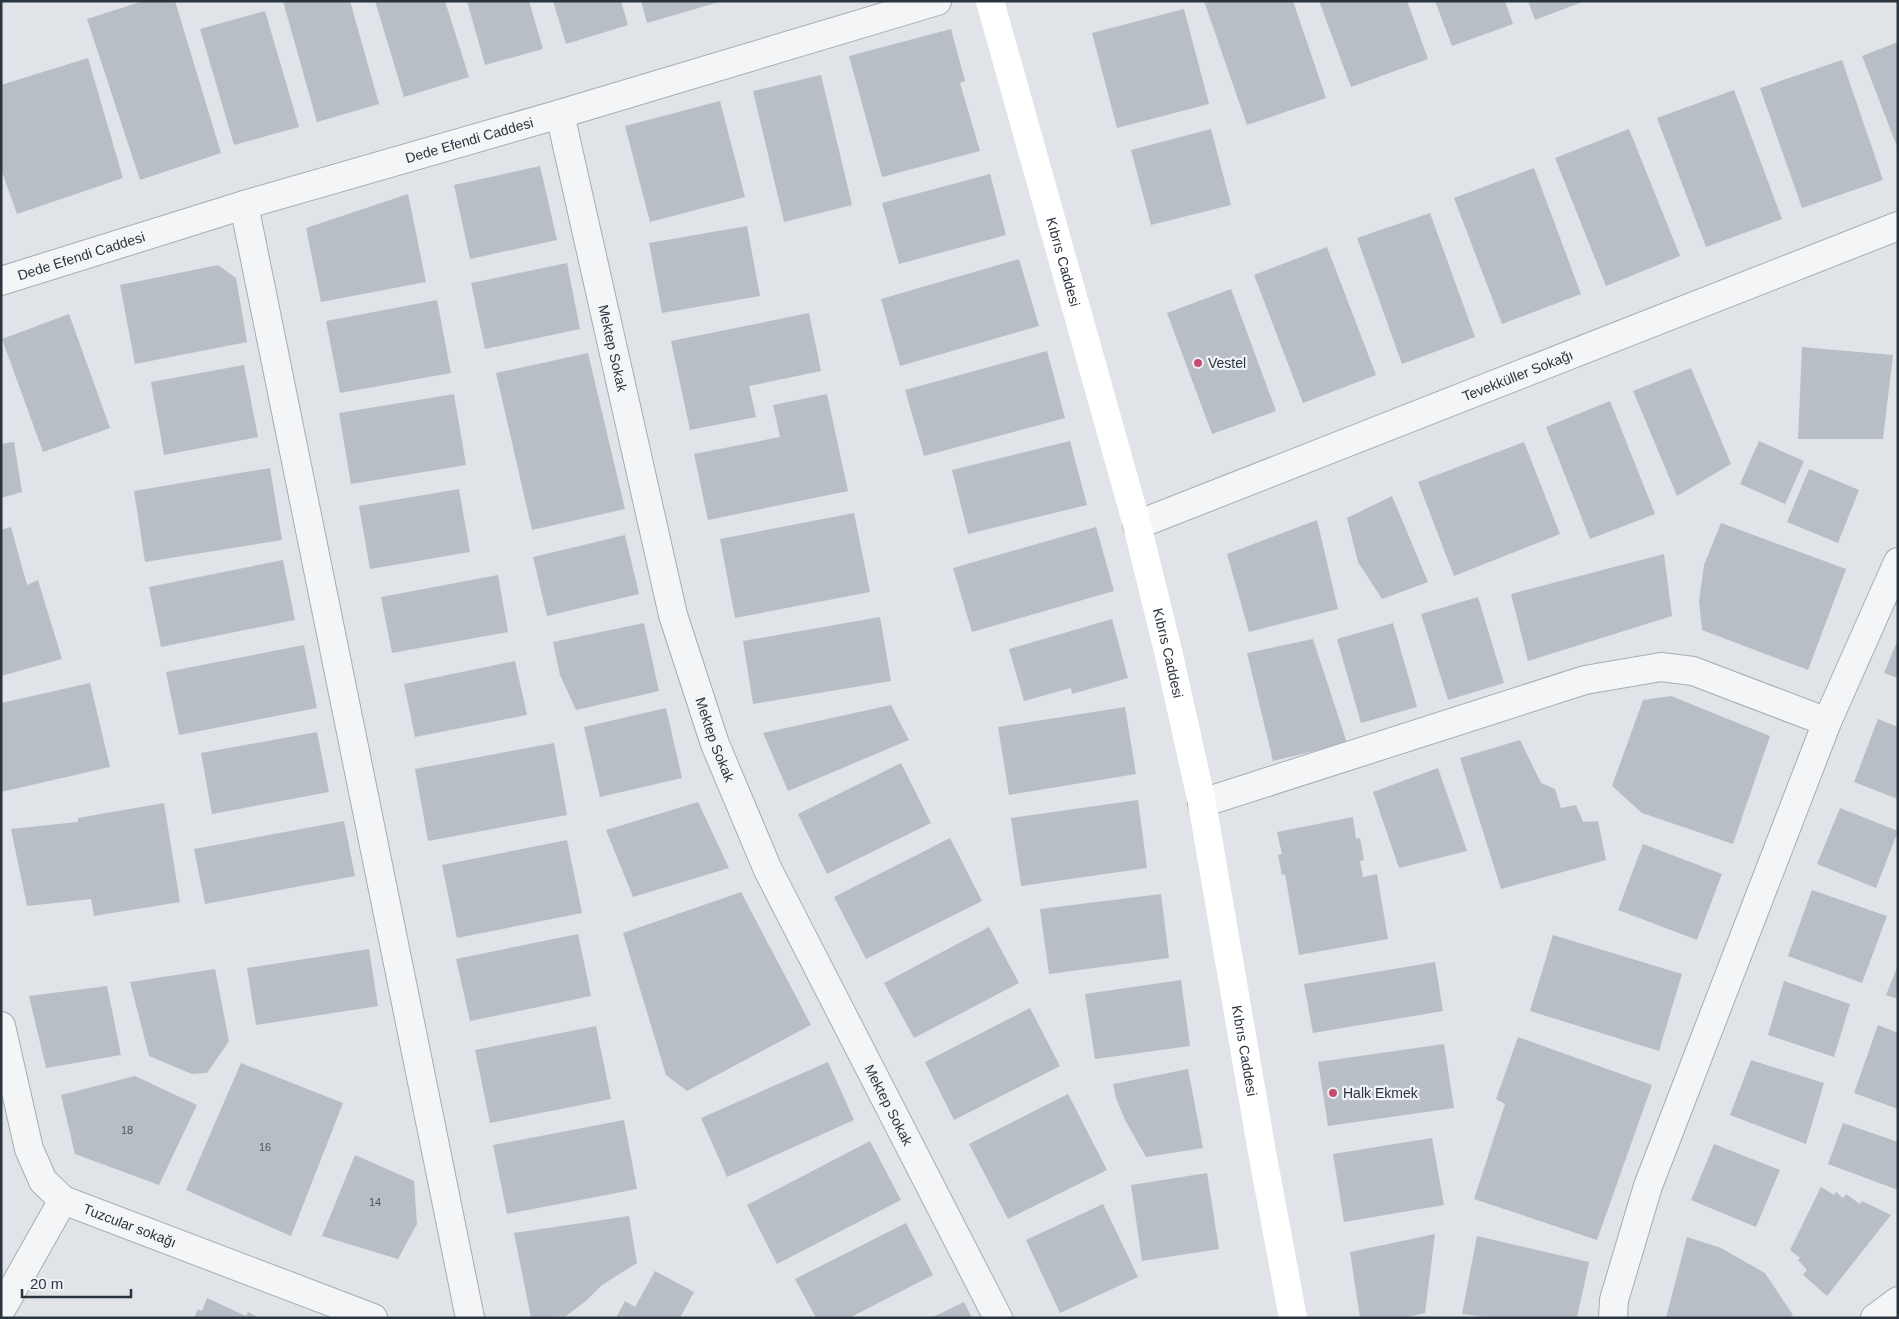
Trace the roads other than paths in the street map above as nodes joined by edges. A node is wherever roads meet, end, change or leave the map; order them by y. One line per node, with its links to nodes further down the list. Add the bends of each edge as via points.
1 (937, 1): 3 (street, Dede Efendi Caddesi)
2 (990, 1): 7 (main road, Kıbrıs Caddesi)
3 (560, 114): 4 (street, Dede Efendi Caddesi); 17 (street, Mektep Sokak, via 673,615 715,744 768,870)
4 (244, 204): 6 (street, Dede Efendi Caddesi); 16 (street)
5 (1898, 226): 7 (street, Tevekküller Sokağı)
6 (1, 281)
7 (1137, 525): 10 (main road, Kıbrıs Caddesi)
8 (1898, 562): 9 (street)
9 (1827, 722): 10 (street, via 1693,671 1661,667 1585,680); 19 (street, via 1648,1186 1614,1300)
10 (1202, 803): 18 (main road, Kıbrıs Caddesi)
11 (1, 1026): 12 (street, Tuzcular sokağı, via 29,1148 44,1180)
12 (63, 1200): 14 (street); 15 (street, Tuzcular sokağı)
13 (1898, 1301): 20 (street)
14 (1, 1310)
15 (373, 1318)
16 (470, 1318)
17 (998, 1318)
18 (1293, 1318)
19 (1613, 1318)
20 (1875, 1318)

